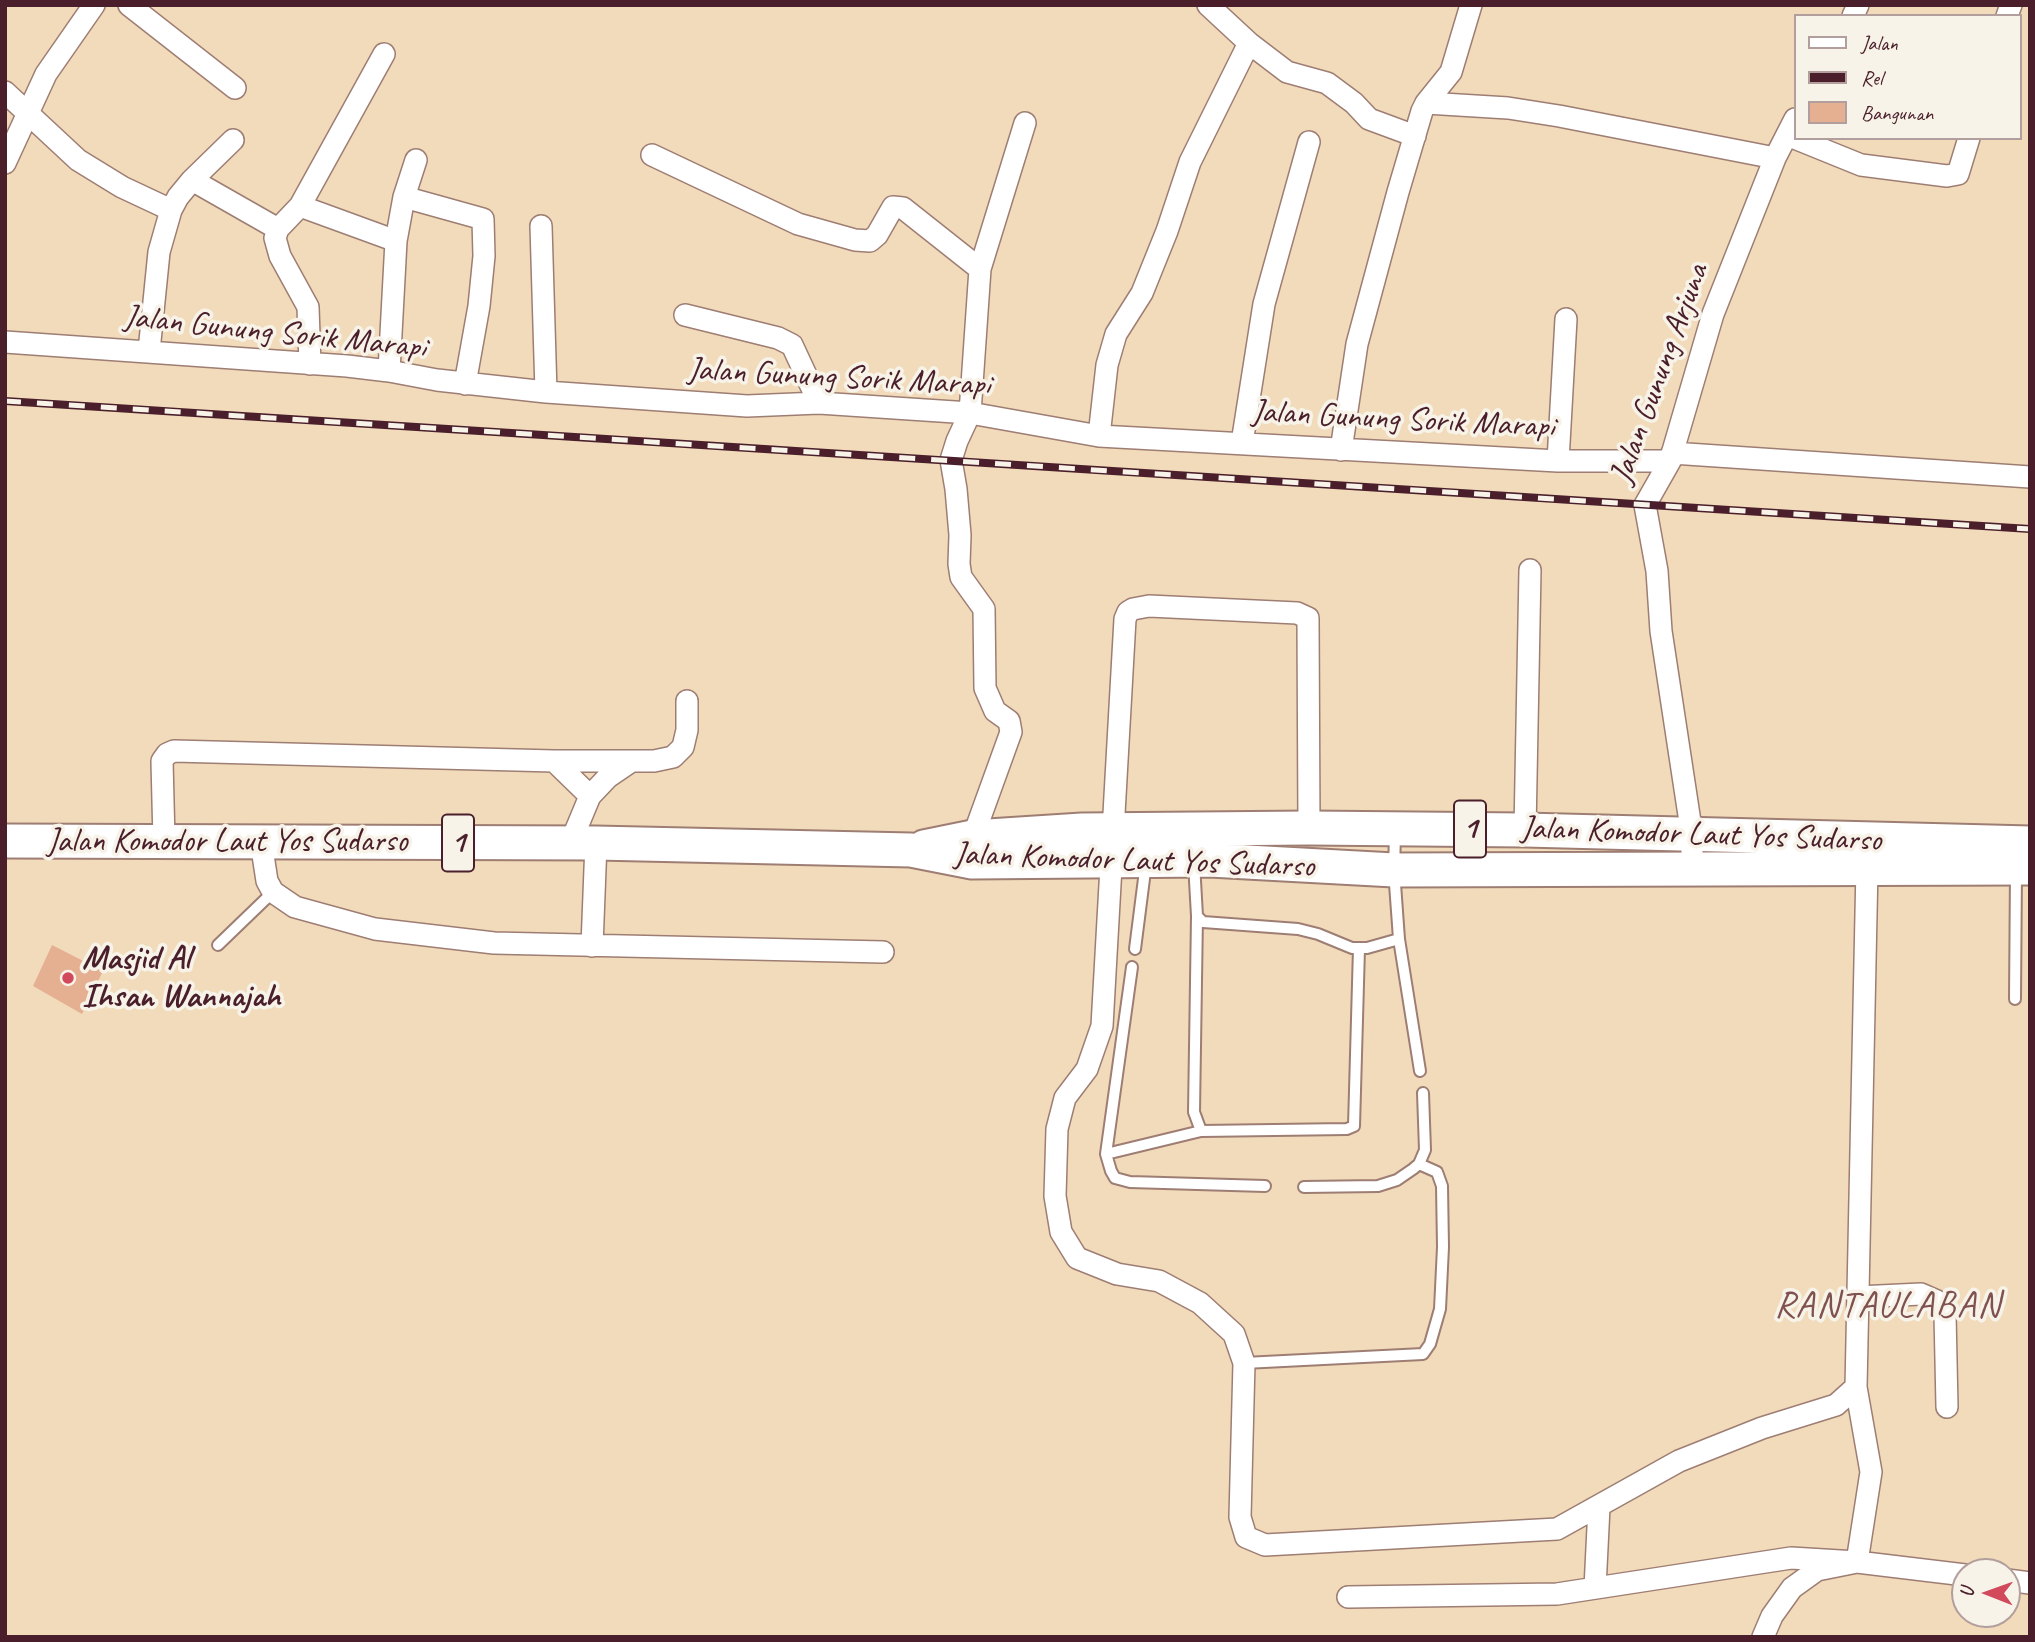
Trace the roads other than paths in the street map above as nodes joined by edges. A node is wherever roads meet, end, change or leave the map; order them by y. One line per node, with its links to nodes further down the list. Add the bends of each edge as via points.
1 (94, 5): 10 (street, via 46,74)
2 (129, 5): 7 (street)
3 (1208, 5): 5 (street)
4 (1471, 5): 9 (street, via 1451,72)
5 (1249, 43): 13 (street, via 1287,72 1333,87 1369,119); 40 (street, via 1190,162 1142,293 1116,334 1107,365)
6 (384, 54): 24 (street)
7 (235, 88)
8 (5, 92): 10 (street)
9 (1426, 103): 13 (street); 19 (street, via 1559,116)
10 (27, 112): 21 (street); 25 (street, via 78,160)
11 (1025, 123): 29 (street)
12 (1791, 127): 19 (street, Jalan Gunung Arjuna)
13 (1415, 136): 42 (street, via 1369,292)
14 (233, 140): 22 (street)
15 (1815, 140): 16 (street, via 1861,165 1947,176 1958,174)
16 (1968, 140)
17 (1309, 142): 41 (street, via 1264,304)
18 (652, 155): 29 (street, via 797,224 862,242 877,235 893,208 902,208)
19 (1775, 158): 43 (street, Jalan Gunung Arjuna, via 1713,314)
20 (416, 160): 23 (street)
21 (5, 163)
22 (192, 180): 25 (street); 27 (street)
23 (404, 197): 28 (street); 36 (street, via 483,219 479,306)
24 (300, 206): 27 (street); 28 (street)
25 (171, 210): 33 (street, via 159,253)
26 (541, 226): 37 (street)
27 (278, 229): 34 (street, via 275,242 280,256 308,307)
28 (396, 242): 35 (street)
29 (980, 269): 39 (street)
30 (685, 315): 38 (street, via 792,345)
31 (1566, 319): 44 (street)
32 (5, 342): 33 (street, Jalan Gunung Sorik Marapi)
33 (149, 351): 34 (street, Jalan Gunung Sorik Marapi)
34 (310, 364): 35 (street, Jalan Gunung Sorik Marapi)
35 (390, 371): 36 (street, Jalan Gunung Sorik Marapi)
36 (465, 384): 37 (street, Jalan Gunung Sorik Marapi)
37 (546, 392): 38 (street, Jalan Gunung Sorik Marapi, via 747,406)
38 (819, 403): 39 (street, Jalan Gunung Sorik Marapi)
39 (970, 413): 40 (street, Jalan Gunung Sorik Marapi); 61 (street, via 951,460 959,564 965,584 984,609 989,701 1009,721 1011,732)
40 (1099, 436): 41 (street, Jalan Gunung Sorik Marapi)
41 (1242, 443): 42 (street, Jalan Gunung Sorik Marapi)
42 (1341, 450): 44 (street, Jalan Gunung Sorik Marapi)
43 (1671, 457): 44 (street, Jalan Gunung Sorik Marapi); 45 (street, Jalan Gunung Sorik Marapi); 54 (street, Jalan Gunung Arjuna, via 1645,505)
44 (1558, 461)
45 (2030, 477)
46 (1530, 570): 53 (street)
47 (687, 701): 49 (street, via 683,747 673,757)
48 (554, 761): 49 (street); 50 (street); 56 (street, via 174,751 162,761)
49 (630, 762): 50 (street)
50 (590, 796): 58 (street)
51 (1309, 828): 52 (highway, Jalan Komodor Laut Yos Sudarso / 1); 59 (street, via 1308,618 1297,613 1149,606 1133,609 1125,619); 60 (highway, Jalan Komodor Laut Yos Sudarso / 1)
52 (1396, 828): 53 (highway, Jalan Komodor Laut Yos Sudarso / 1); 66 (lane)
53 (1525, 830): 54 (highway, Jalan Komodor Laut Yos Sudarso / 1)
54 (1692, 835): 62 (highway, Jalan Komodor Laut Yos Sudarso / 1); 65 (street, Jalan Gunung Arjuna)
55 (5, 841): 56 (highway, Jalan Komodor Laut Yos Sudarso / 1)
56 (164, 841): 57 (highway, Jalan Komodor Laut Yos Sudarso / 1)
57 (261, 842): 58 (highway, Jalan Komodor Laut Yos Sudarso / 1); 67 (street)
58 (583, 843): 61 (highway, Jalan Komodor Laut Yos Sudarso / 1); 71 (street)
59 (1112, 845): 60 (highway, Jalan Komodor Laut Yos Sudarso / 1); 61 (highway, Jalan Komodor Laut Yos Sudarso / 1); 85 (street, via 1102,1026 1087,1069 1065,1098 1056,1129 1055,1196 1061,1232 1077,1258 1117,1274 1159,1281 1200,1303 1234,1334)
60 (1147, 845): 63 (highway, Jalan Komodor Laut Yos Sudarso / 1); 73 (lane)
61 (972, 850)
62 (2025, 859): 64 (highway, Jalan Komodor Laut Yos Sudarso / 1); 76 (lane)
63 (1194, 860): 66 (highway, Jalan Komodor Laut Yos Sudarso / 1); 68 (lane)
64 (1867, 867): 65 (highway, Jalan Komodor Laut Yos Sudarso / 1); 84 (street)
65 (1692, 869): 66 (highway, Jalan Komodor Laut Yos Sudarso / 1)
66 (1394, 870): 69 (lane)
67 (273, 892): 70 (lane); 71 (street, via 295,907 375,929 494,943)
68 (1197, 916): 72 (lane, via 1202,922 1298,929); 79 (lane, via 1194,1112)
69 (1399, 939): 72 (lane); 77 (lane)
70 (218, 945)
71 (592, 946): 74 (street)
72 (1359, 948): 79 (lane, via 1354,1126)
73 (1135, 949)
74 (883, 952)
75 (1132, 967): 80 (lane)
76 (2015, 999)
77 (1420, 1071)
78 (1423, 1093): 81 (lane, via 1426,1136)
79 (1201, 1131): 80 (lane)
80 (1106, 1154): 82 (lane, via 1115,1178 1122,1181)
81 (1419, 1164): 83 (lane, via 1397,1180 1378,1186); 85 (lane, via 1437,1172 1442,1198 1440,1309 1423,1354)
82 (1265, 1186)
83 (1304, 1187)
84 (1858, 1297): 86 (street); 87 (street, via 1921,1294 1937,1301 1945,1314)
85 (1244, 1363): 88 (street, via 1240,1517 1246,1537 1253,1542 1542,1531 1557,1529)
86 (1856, 1387): 88 (street, via 1836,1405 1679,1461); 89 (street, via 1871,1472)
87 (1947, 1408)
88 (1599, 1507): 91 (street)
89 (1857, 1562): 90 (street); 91 (street, via 1791,1558); 93 (street, via 1817,1570 1792,1588)
90 (1951, 1573)
91 (1595, 1588): 92 (street, via 1557,1594)
92 (1348, 1597)
93 (1763, 1637)

